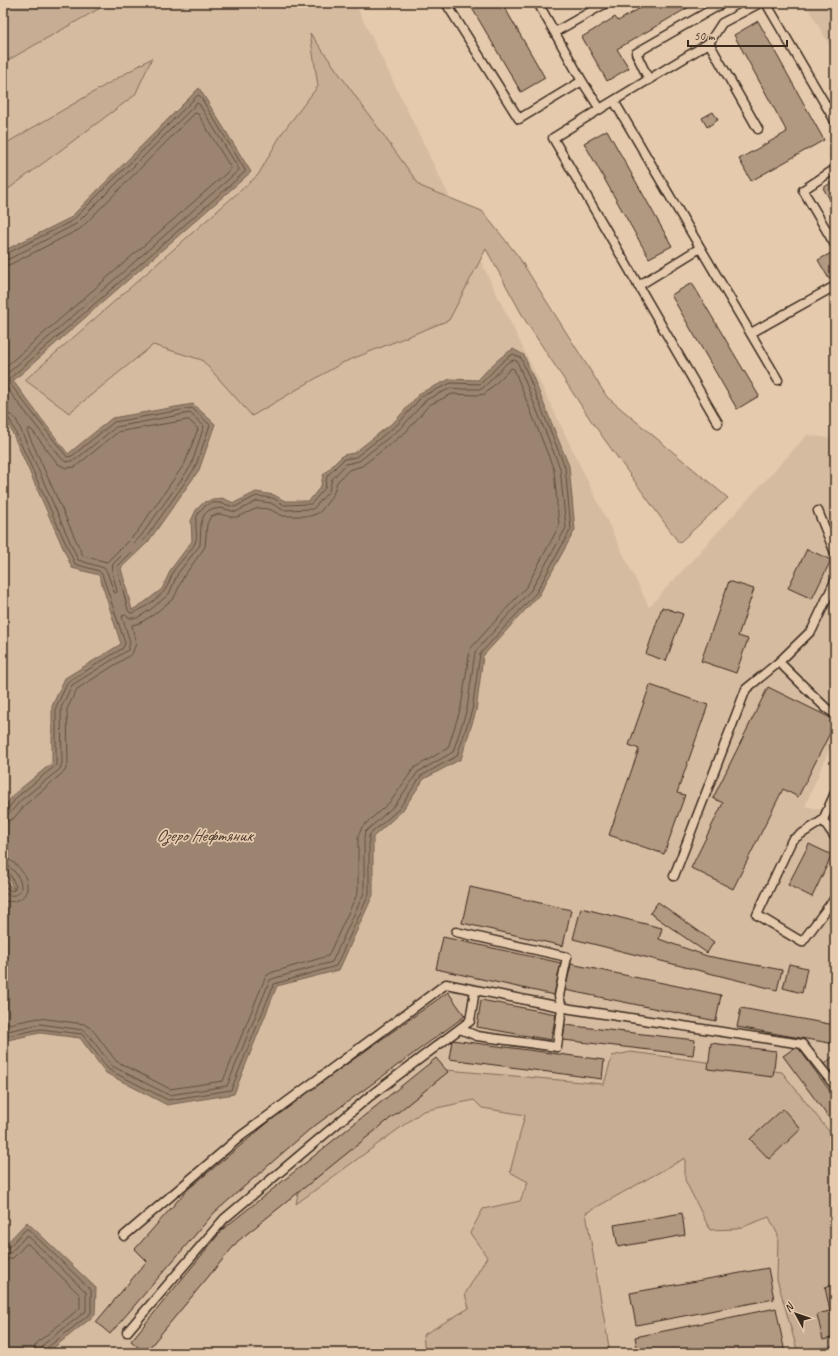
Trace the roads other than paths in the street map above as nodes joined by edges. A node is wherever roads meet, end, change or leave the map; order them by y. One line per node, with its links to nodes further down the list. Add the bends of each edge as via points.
1 (446, 3): 10 (lane, via 519,120)
2 (538, 3): 7 (lane)
3 (606, 3): 7 (lane)
4 (723, 3): 9 (lane, via 636,53)
5 (760, 3): 8 (lane, via 722,23)
6 (766, 3): 13 (lane)
7 (555, 32): 10 (lane)
8 (709, 43): 9 (lane); 14 (lane)
9 (649, 80): 11 (lane)
10 (582, 81): 12 (lane)
11 (614, 101): 12 (lane); 17 (lane)
12 (600, 109): 18 (lane, via 553,138)
13 (835, 121)
14 (758, 129)
15 (835, 169): 16 (lane, via 803,190)
16 (835, 245)
17 (700, 248): 18 (lane); 20 (lane)
18 (638, 286): 22 (lane)
19 (835, 286): 20 (lane)
20 (751, 334): 21 (lane)
21 (778, 380)
22 (718, 423)
23 (818, 511): 24 (lane)
24 (835, 554)
25 (835, 581): 26 (lane, via 812,630)
26 (779, 662): 27 (lane); 31 (lane, via 746,689)
27 (835, 714)
28 (835, 793): 29 (lane)
29 (823, 820): 30 (lane); 32 (lane, via 792,840 756,915 802,942)
30 (835, 837)
31 (674, 876)
32 (835, 898)
33 (456, 932): 35 (lane, via 567,957 559,996)
34 (475, 990): 35 (lane); 36 (lane, via 470,1021); 38 (lane, via 446,984 241,1136)
35 (562, 1008): 36 (lane, via 557,1047 477,1036); 37 (lane, via 802,1044)
36 (460, 1029): 39 (lane, via 370,1096 224,1219)
37 (835, 1086)
38 (124, 1236)
39 (127, 1332)

